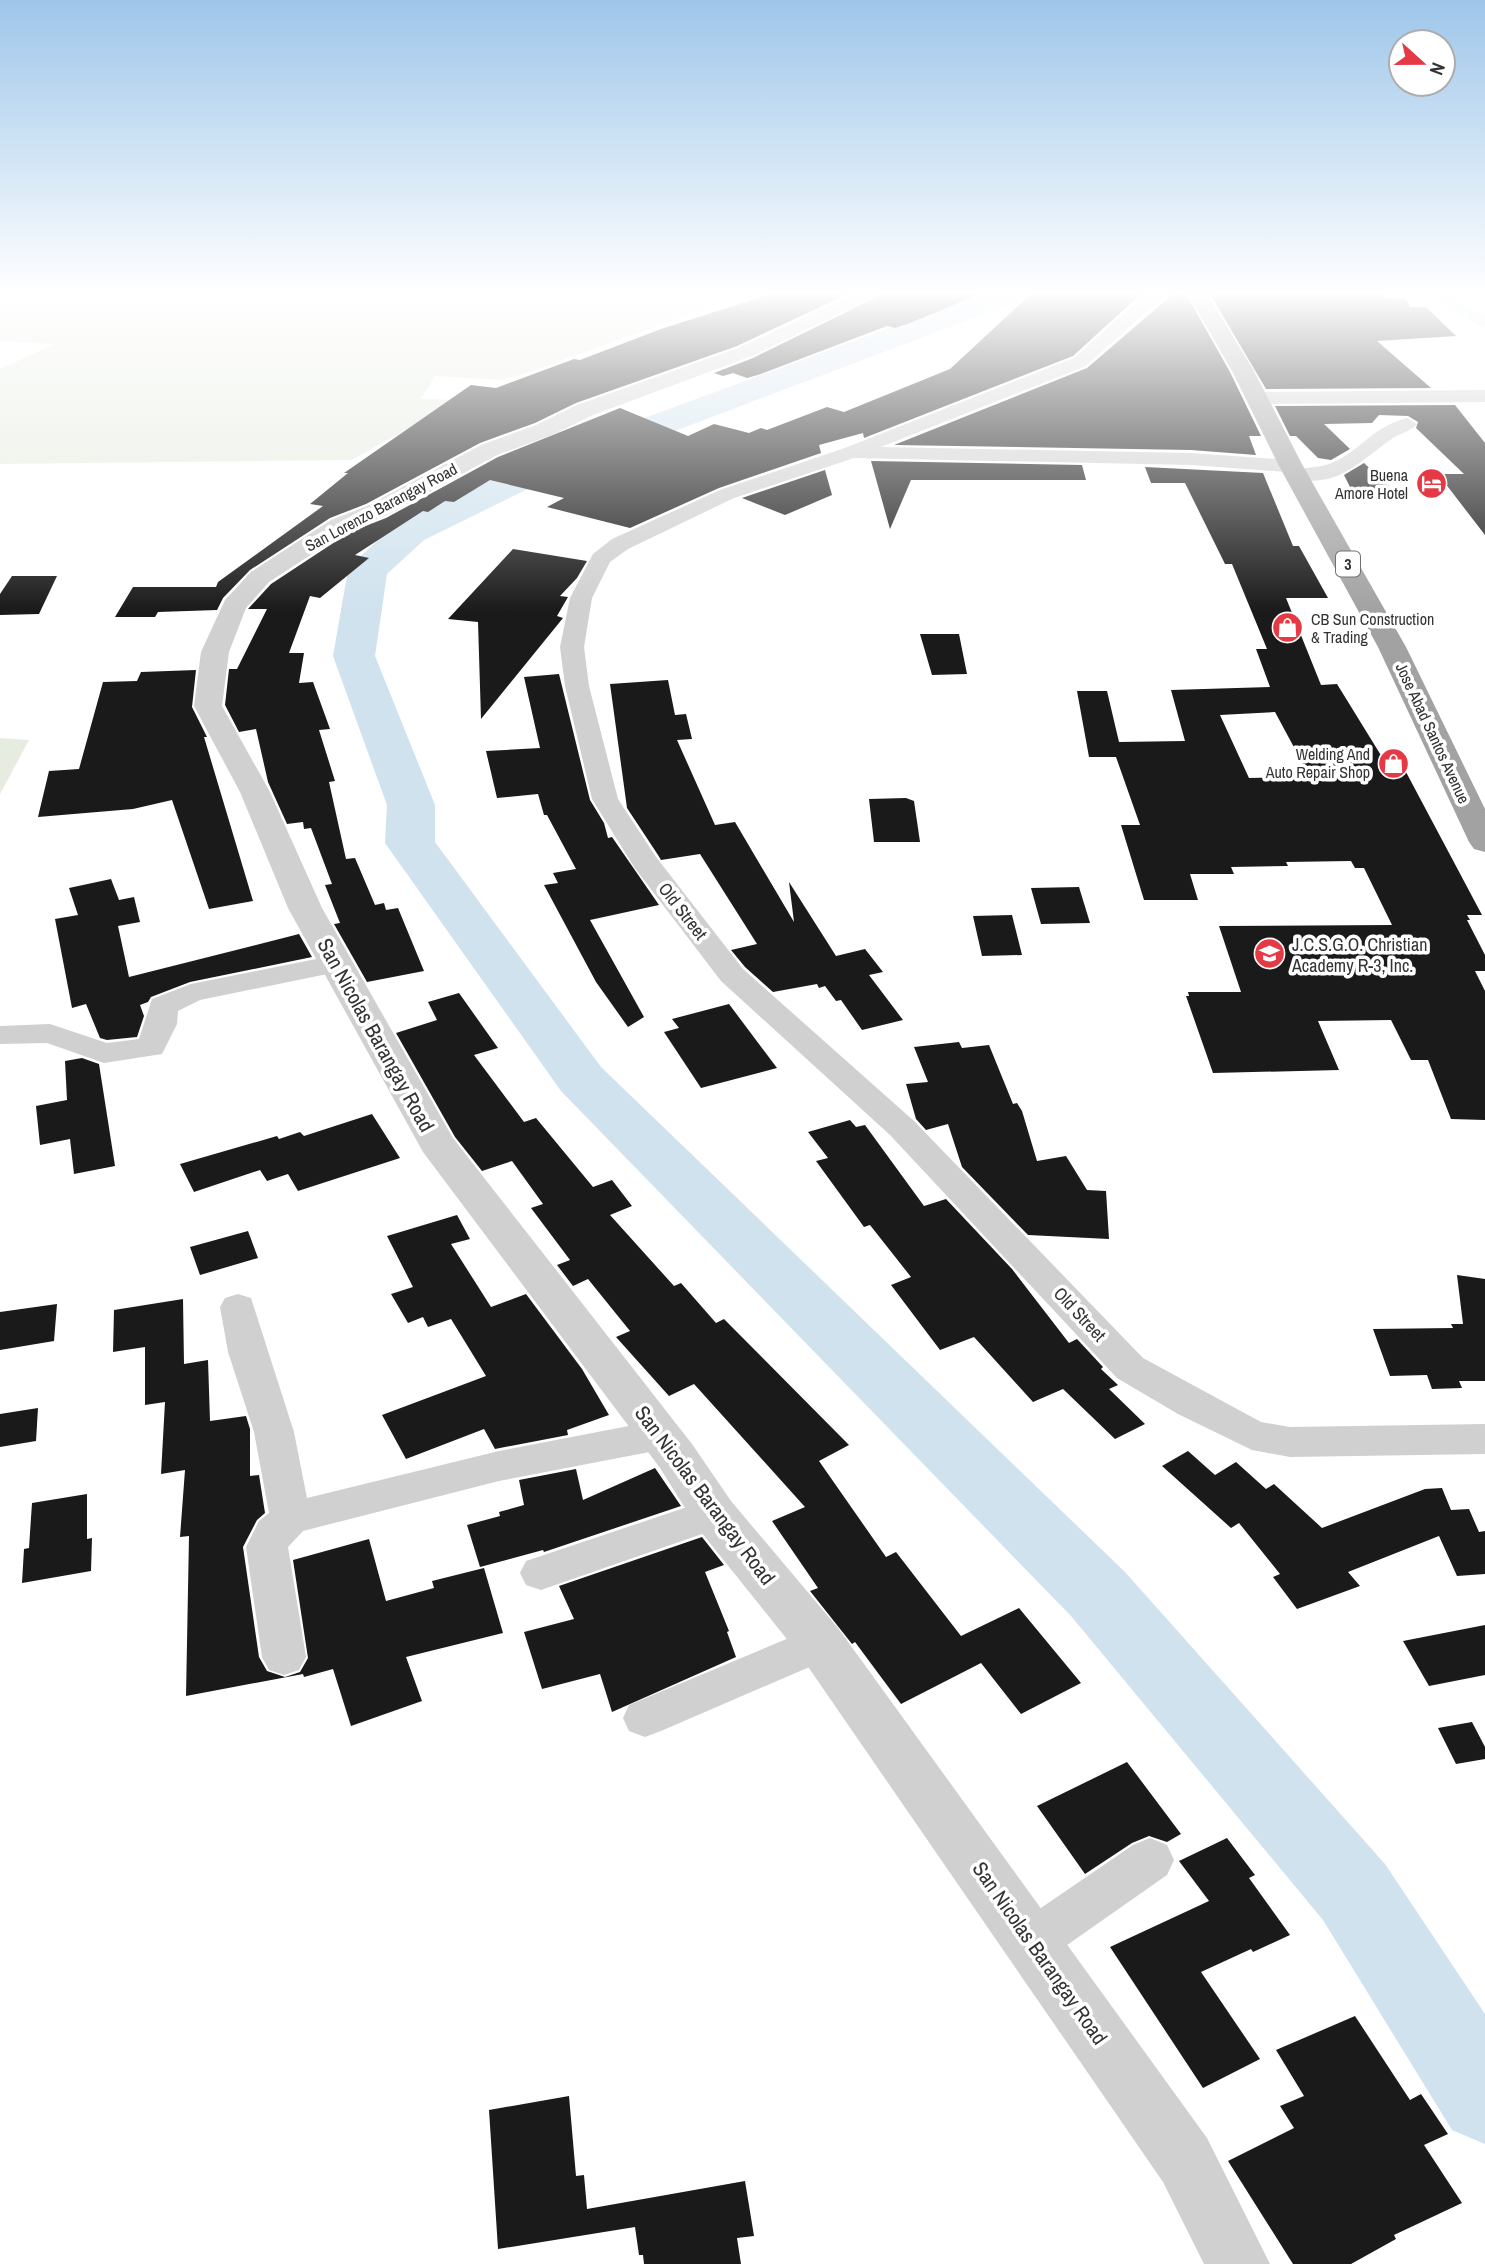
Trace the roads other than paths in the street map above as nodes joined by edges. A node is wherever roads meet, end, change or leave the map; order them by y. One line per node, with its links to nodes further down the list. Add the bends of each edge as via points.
1 (614, 400): 7 (street, San Lorenzo Barangay Road, via 489,450 376,511 340,525 260,577 234,606 215,652)
2 (984, 400): 5 (street, Old Street)
3 (1258, 400): 6 (highway, Jose Abad Santos Avenue / 3)
4 (1408, 424): 6 (street, via 1387,431 1346,466 1332,472)
5 (849, 453): 6 (street, via 1191,459); 13 (street, Old Street, via 727,494 647,530 601,559 589,578 573,632 577,686 605,799 621,828 732,975 911,1137 1130,1368 1252,1435 1290,1442)
6 (1293, 470): 8 (highway, Jose Abad Santos Avenue / 3, via 1392,647)
7 (208, 706): 9 (street, San Nicolas Barangay Road, via 255,792 305,908)
8 (1485, 842)
9 (336, 964): 10 (street, via 173,1000 163,1006 162,1024 151,1046 104,1053 50,1033); 12 (street, San Nicolas Barangay Road, via 438,1143)
10 (0, 1035)
11 (238, 1307): 15 (street, via 247,1352 274,1432)
12 (660, 1435): 14 (street, San Nicolas Barangay Road); 15 (street, via 499,1466)
13 (1485, 1439)
14 (715, 1514): 16 (street); 17 (street, San Nicolas Barangay Road)
15 (290, 1518): 18 (street, via 274,1532 267,1547)
16 (541, 1573)
17 (820, 1643): 19 (street); 21 (street, San Nicolas Barangay Road)
18 (284, 1657)
19 (645, 1717)
20 (1150, 1860): 21 (street)
21 (1033, 1941): 22 (street, San Nicolas Barangay Road, via 1185,2161)
22 (1238, 2264)

